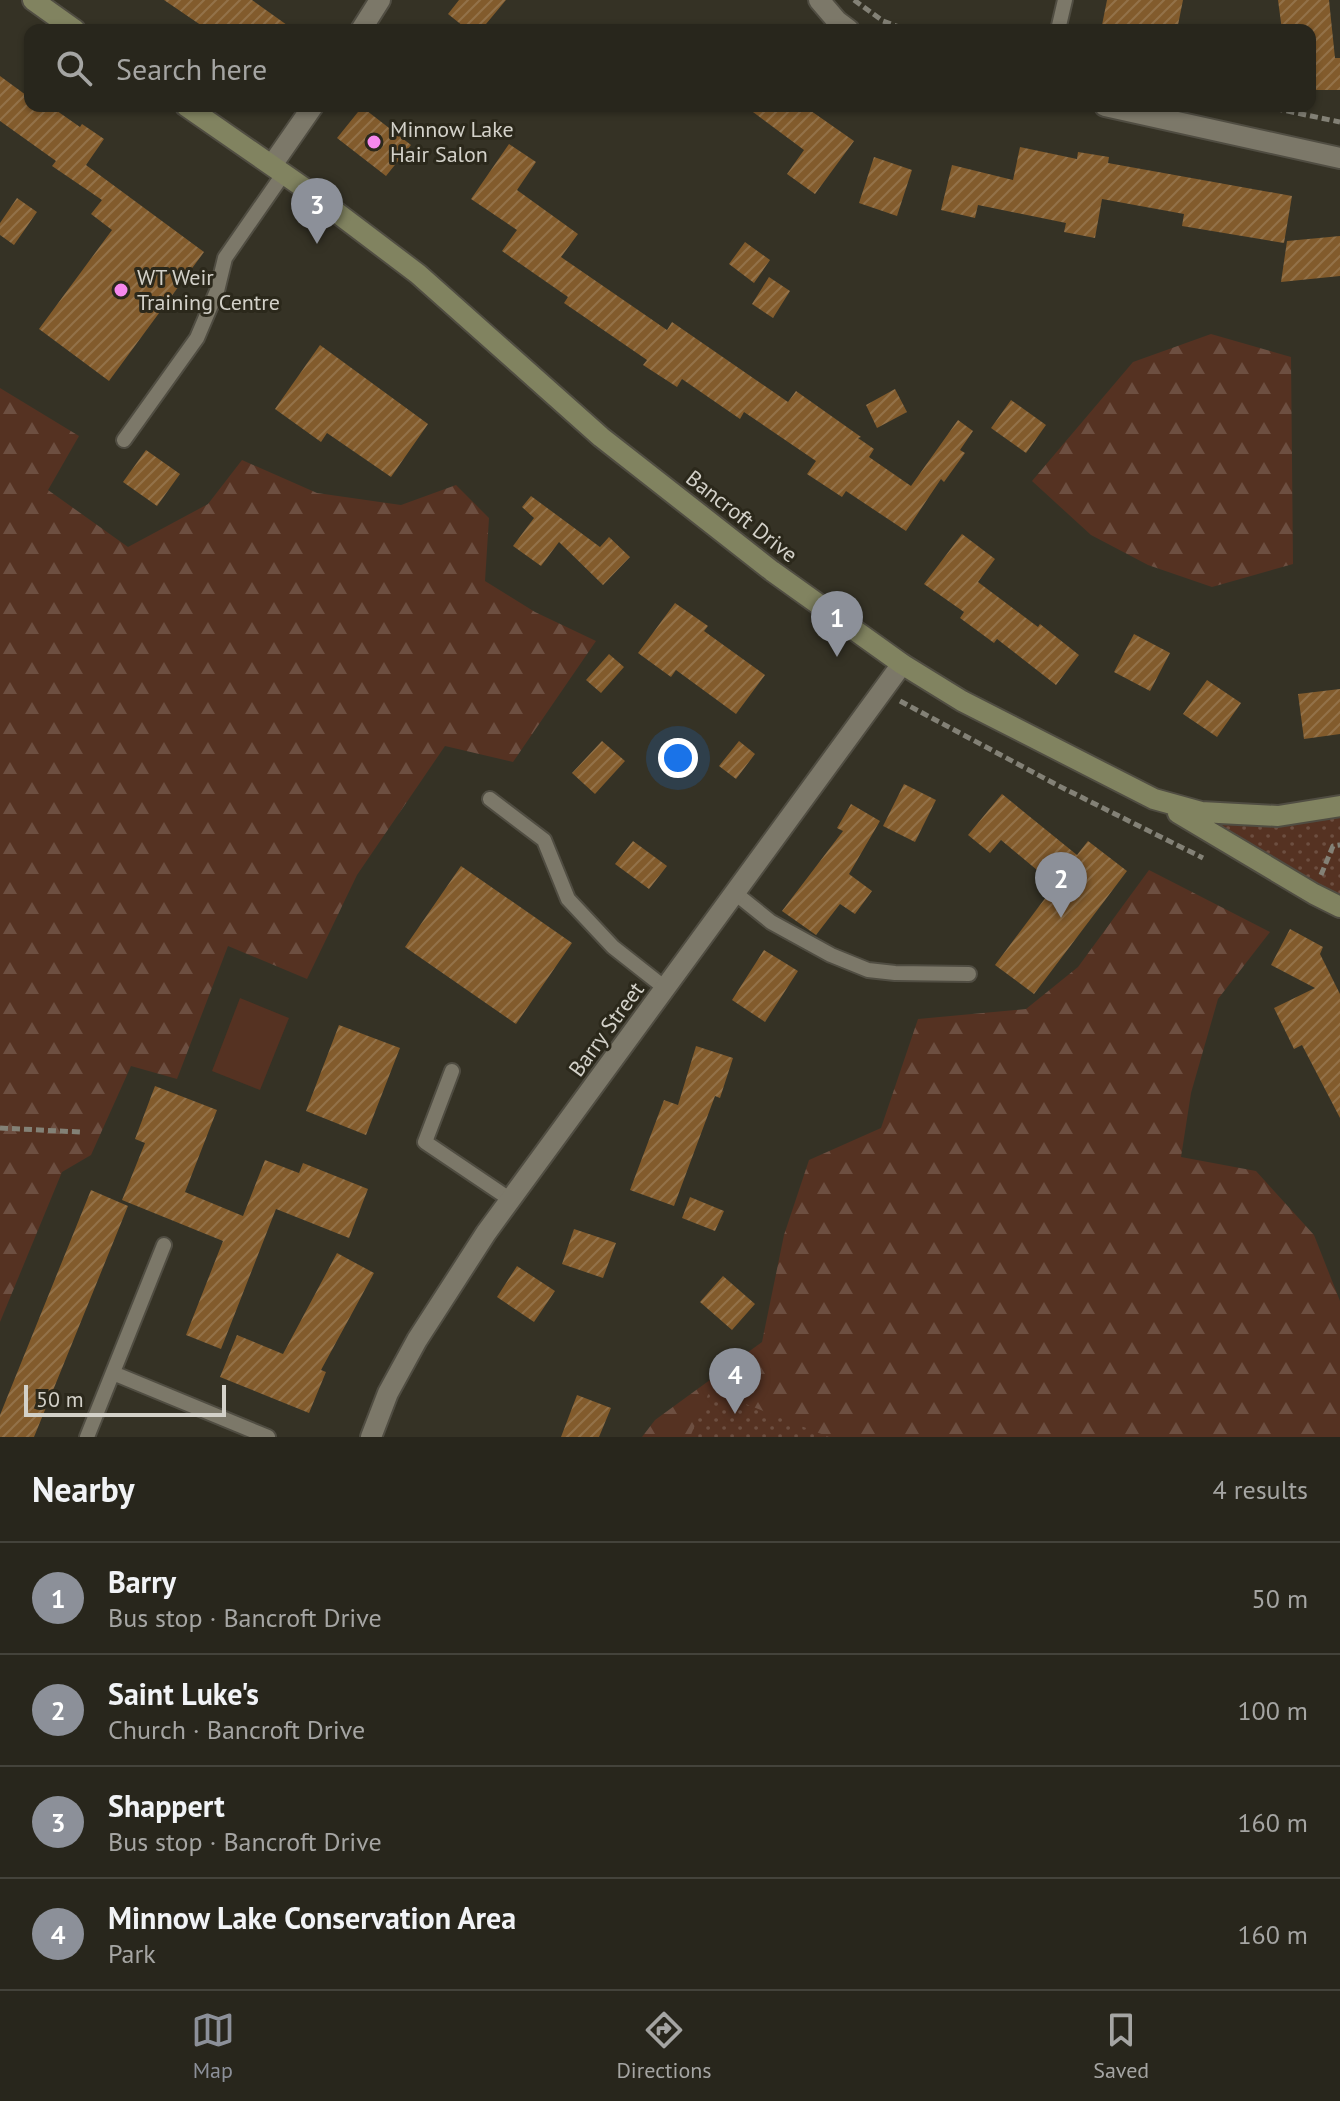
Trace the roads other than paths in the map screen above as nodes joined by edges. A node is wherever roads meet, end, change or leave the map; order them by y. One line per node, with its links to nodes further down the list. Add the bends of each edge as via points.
1 (33, 0): 5 (main road)
2 (380, 0): 6 (street)
3 (819, 0): 7 (street)
4 (1065, 0): 8 (lane)
5 (67, 24)
6 (365, 24)
7 (841, 24)
8 (1059, 24)
9 (195, 112): 13 (main road, Bancroft Drive)
10 (310, 112): 13 (street)
11 (1132, 112): 12 (street)
12 (1340, 158)
13 (278, 169): 14 (lane, via 225,258 197,338); 15 (main road, Bancroft Drive, via 418,274 601,437 772,571)
14 (124, 440)
15 (902, 664): 17 (main road, Bancroft Drive, via 962,701); 19 (street, Barry Street)
16 (490, 799): 22 (lane, via 544,840 568,899 613,947)
17 (1154, 799): 18 (main road, Bancroft Drive, via 1201,812 1251,815); 20 (main road)
18 (1340, 806)
19 (735, 893): 21 (lane, via 771,922 868,970); 22 (street, Barry Street)
20 (1340, 907)
21 (969, 974)
22 (665, 988): 24 (street, Barry Street)
23 (452, 1071): 24 (lane, via 425,1142)
24 (511, 1200): 29 (street, Barry Street, via 417,1340)
25 (164, 1245): 26 (lane)
26 (113, 1373): 27 (lane); 28 (lane)
27 (87, 1437)
28 (268, 1437)
29 (371, 1437)

